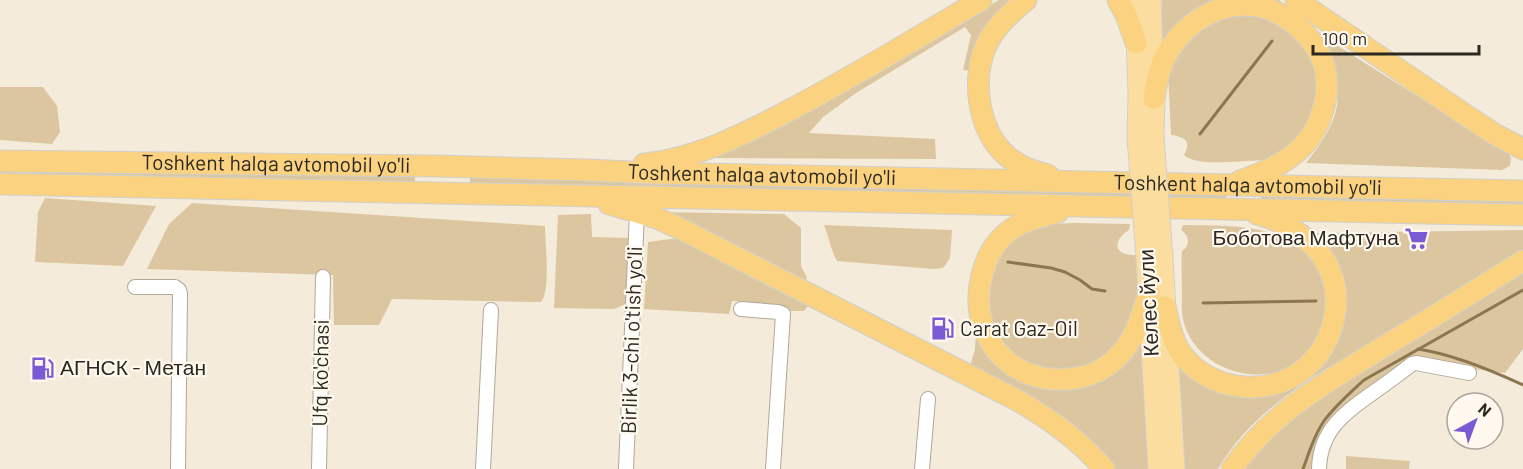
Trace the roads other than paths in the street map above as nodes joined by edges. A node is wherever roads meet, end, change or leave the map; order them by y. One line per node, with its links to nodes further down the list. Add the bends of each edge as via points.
1 (981, 0): 13 (highway, via 832,88 741,134 665,161)
2 (1026, 0): 14 (highway, via 989,40 979,74 982,111 994,141 1014,162)
3 (1118, 0): 7 (highway)
4 (1136, 0): 7 (main road)
5 (1150, 0): 8 (main road)
6 (1296, 0): 10 (highway, via 1464,114)
7 (1136, 43): 9 (main road)
8 (1154, 98): 9 (main road); 16 (highway, via 1169,49 1191,24 1212,12 1238,6 1262,8 1293,23 1312,41 1324,66 1326,82 1318,126 1304,146 1286,161)
9 (1145, 137): 24 (main road, Келес йули, bridge)
10 (1523, 149)
11 (0, 161): 12 (highway, Toshkent halqa avtomobil yo'li)
12 (437, 166): 13 (highway, Toshkent halqa avtomobil yo'li); 18 (highway)
13 (587, 170): 14 (highway, Toshkent halqa avtomobil yo'li)
14 (1072, 182): 16 (highway, Toshkent halqa avtomobil yo'li)
15 (0, 184): 18 (highway, Toshkent halqa avtomobil yo'li)
16 (1232, 185): 17 (highway, Toshkent halqa avtomobil yo'li)
17 (1523, 191)
18 (437, 193): 19 (highway, Toshkent halqa avtomobil yo'li)
19 (576, 196): 20 (highway, Toshkent halqa avtomobil yo'li); 22 (highway)
20 (1076, 206): 21 (highway, Toshkent halqa avtomobil yo'li); 28 (highway, via 1022,223 993,248 981,278 978,303 984,330 997,352 1018,369 1039,377 1061,380 1096,371 1116,358 1134,336)
21 (1233, 209): 23 (highway, Toshkent halqa avtomobil yo'li); 29 (highway, via 1285,225 1307,240 1325,260 1332,273 1337,303 1332,328 1321,349 1305,368 1282,382 1230,386 1209,378 1186,360 1176,344)
22 (637, 212): 37 (street, Birlik 3-chi o'tish yo'li); 40 (highway, via 681,229 1035,410 1070,435)
23 (1523, 215)
24 (1155, 257): 28 (main road, Келес йули); 29 (main road)
25 (1523, 261): 43 (highway, via 1302,398 1246,449)
26 (323, 277): 35 (street, Ufq ko'chasi)
27 (135, 287): 34 (street, via 175,287 180,294)
28 (1149, 292): 41 (main road, Келес йули)
29 (1165, 307): 42 (main road)
30 (741, 309): 38 (street, via 783,314)
31 (491, 310): 36 (street)
32 (1468, 374): 44 (street, via 1412,364 1331,428 1323,442)
33 (928, 399): 39 (street)
34 (178, 469)
35 (319, 469)
36 (483, 469)
37 (626, 469)
38 (773, 469)
39 (922, 469)
40 (1104, 469)
41 (1159, 469)
42 (1174, 469)
43 (1232, 469)
44 (1319, 469)

